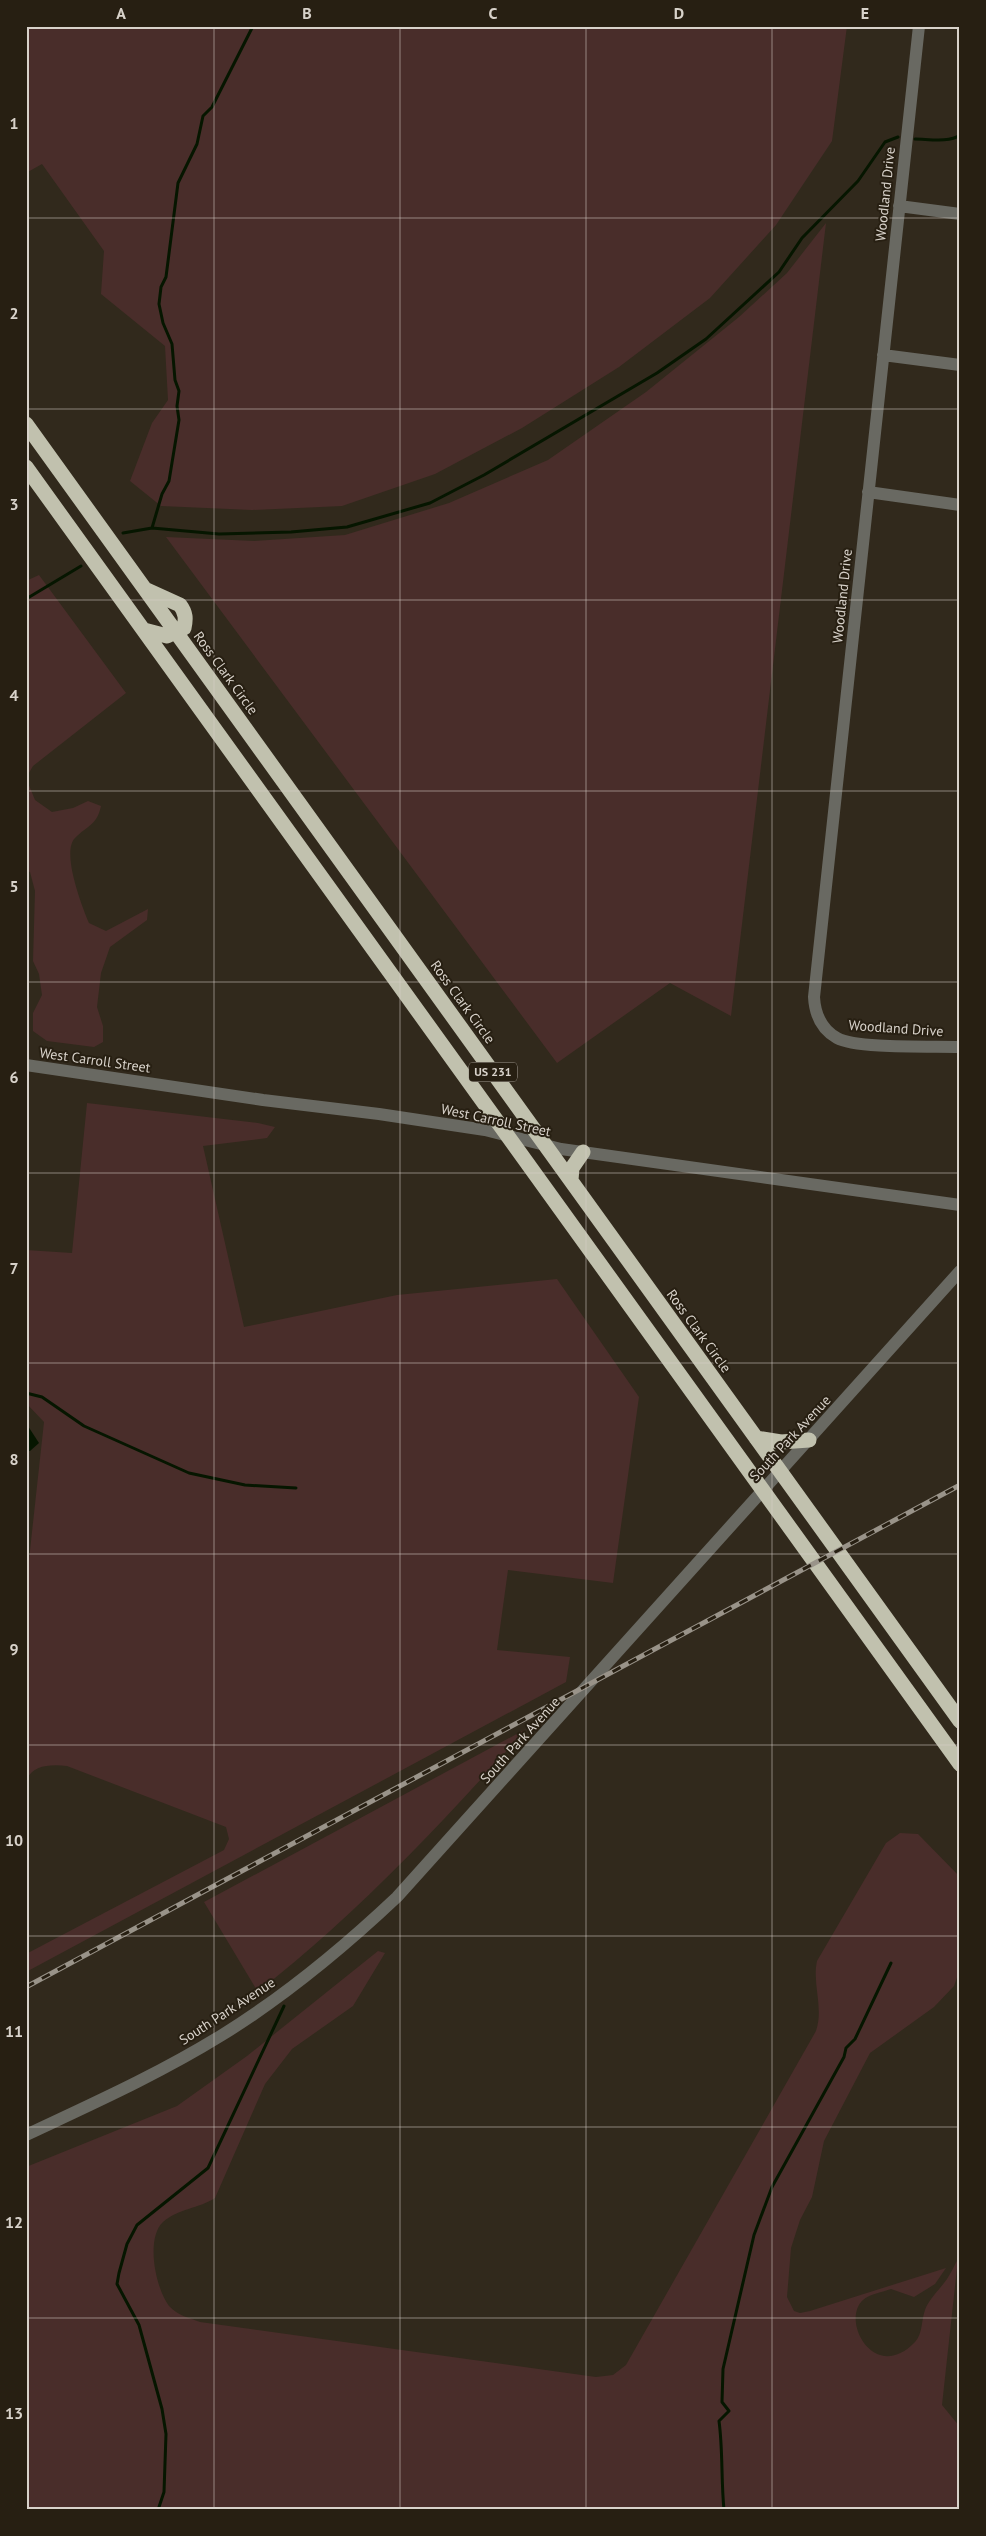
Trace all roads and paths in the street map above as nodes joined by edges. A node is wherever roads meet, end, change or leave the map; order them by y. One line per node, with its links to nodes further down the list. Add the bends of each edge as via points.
1 (919, 26): 2 (street, Woodland Drive)
2 (899, 206): 3 (street); 4 (street, Woodland Drive)
3 (960, 214)
4 (883, 355): 5 (street); 8 (street, Woodland Drive)
5 (960, 365)
6 (26, 424): 11 (highway, Ross Clark Circle / US 231)
7 (26, 467): 10 (highway, US 231)
8 (868, 492): 9 (street); 14 (street, Woodland Drive, via 814,1006 829,1033 847,1042)
9 (960, 505)
10 (144, 630): 11 (highway, via 167,636); 13 (highway, US 231)
11 (177, 632): 12 (highway, Ross Clark Circle / US 231)
12 (281, 778): 13 (highway); 17 (highway, Ross Clark Circle / US 231)
13 (261, 793): 16 (highway, US 231)
14 (960, 1047)
15 (26, 1065): 16 (street, West Carroll Street)
16 (507, 1135): 17 (street, West Carroll Street); 22 (highway, US 231)
17 (546, 1145): 18 (street, West Carroll Street); 19 (highway, Ross Clark Circle / US 231)
18 (583, 1152): 19 (highway, via 572,1168); 20 (street, West Carroll Street)
19 (571, 1180): 21 (highway, Ross Clark Circle / US 231)
20 (960, 1205)
21 (618, 1246): 22 (highway); 24 (highway, Ross Clark Circle / US 231)
22 (598, 1261): 25 (highway, US 231)
23 (960, 1271): 27 (street, South Park Avenue)
24 (710, 1374): 25 (highway); 26 (highway, Ross Clark Circle / US 231)
25 (690, 1389): 29 (highway, US 231)
26 (756, 1438): 27 (highway, via 781,1442); 28 (highway, Ross Clark Circle / US 231)
27 (809, 1440): 28 (street, South Park Avenue)
28 (780, 1471): 29 (street, South Park Avenue); 30 (highway, Ross Clark Circle / US 231)
29 (762, 1490): 31 (highway, US 231); 32 (street, South Park Avenue, via 446,1846 369,1923 308,1974 223,2035 147,2078)
30 (960, 1722)
31 (960, 1764)
32 (26, 2135)

